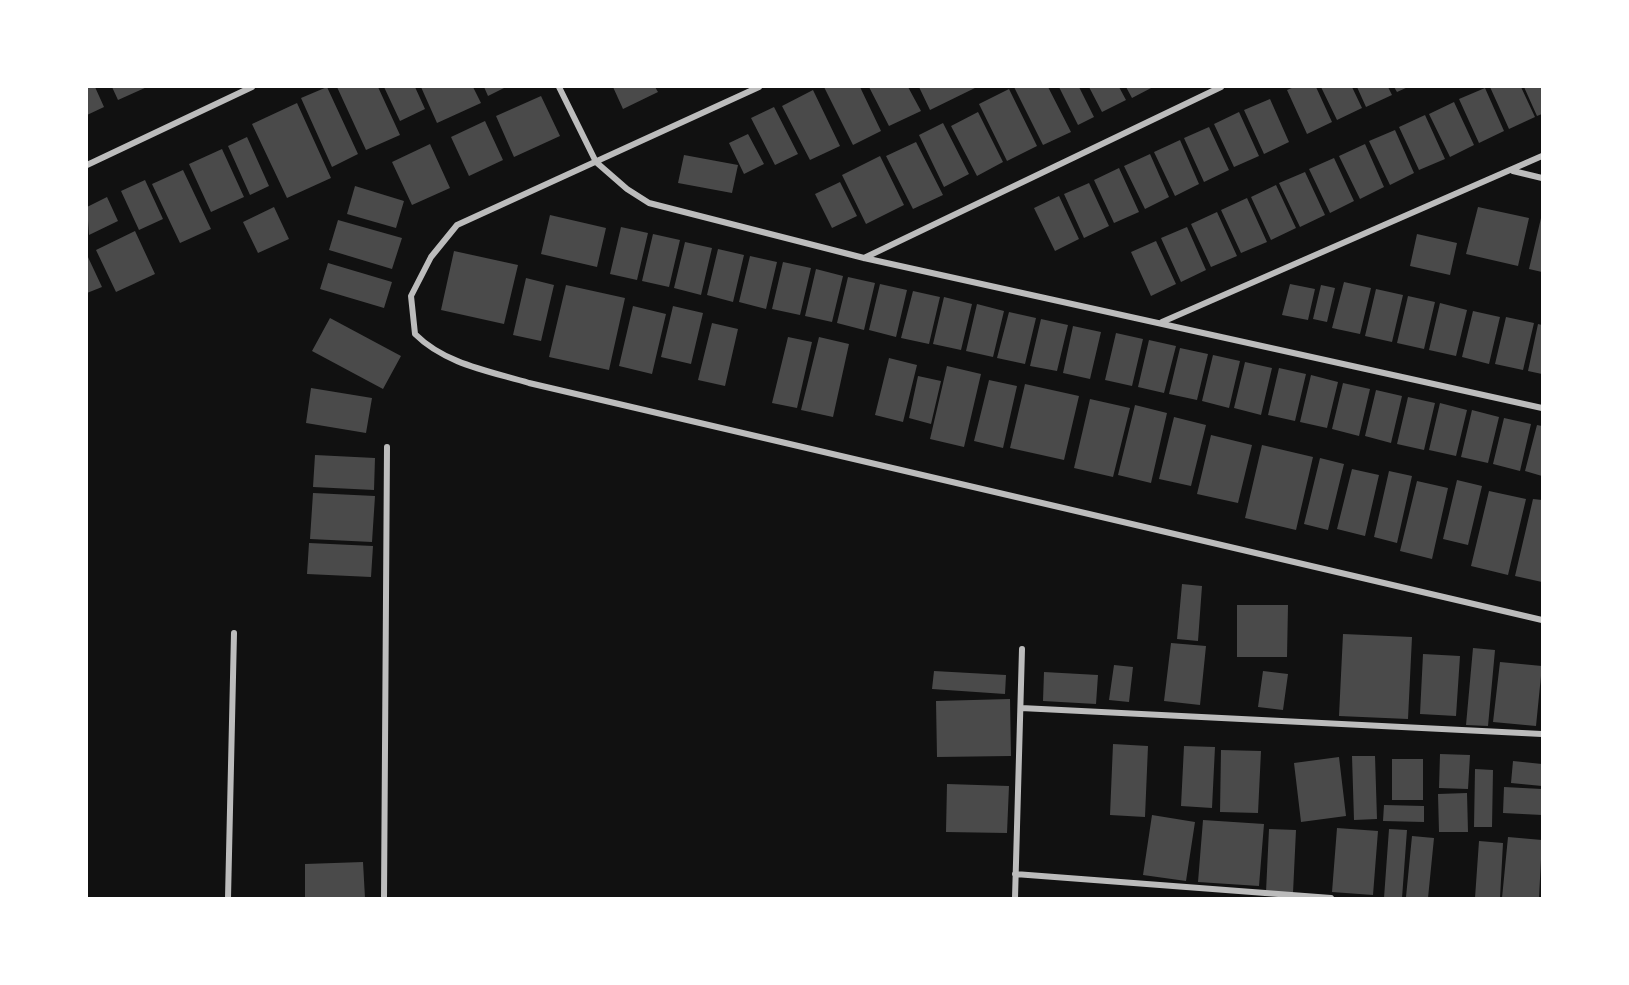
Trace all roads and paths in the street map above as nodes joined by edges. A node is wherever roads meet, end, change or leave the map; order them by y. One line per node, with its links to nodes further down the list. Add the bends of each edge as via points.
1 (252, 87): 7 (street)
2 (559, 87): 6 (street)
3 (759, 87): 6 (street)
4 (1221, 87): 10 (street)
5 (1542, 156): 8 (street)
6 (596, 162): 10 (street, via 649,203); 14 (street, via 457,225 431,257 411,296 415,334 429,348 454,361 529,383)
7 (87, 165)
8 (1513, 171): 9 (street); 11 (street)
9 (1542, 178)
10 (864, 258): 11 (street)
11 (1162, 322): 12 (street)
12 (1542, 408)
13 (387, 447): 21 (street)
14 (1542, 620)
15 (234, 633): 20 (street)
16 (1022, 649): 17 (street)
17 (1022, 708): 18 (street); 19 (street)
18 (1542, 734)
19 (1016, 874): 22 (street); 23 (street)
20 (228, 898)
21 (384, 898)
22 (1015, 898)
23 (1331, 898)

